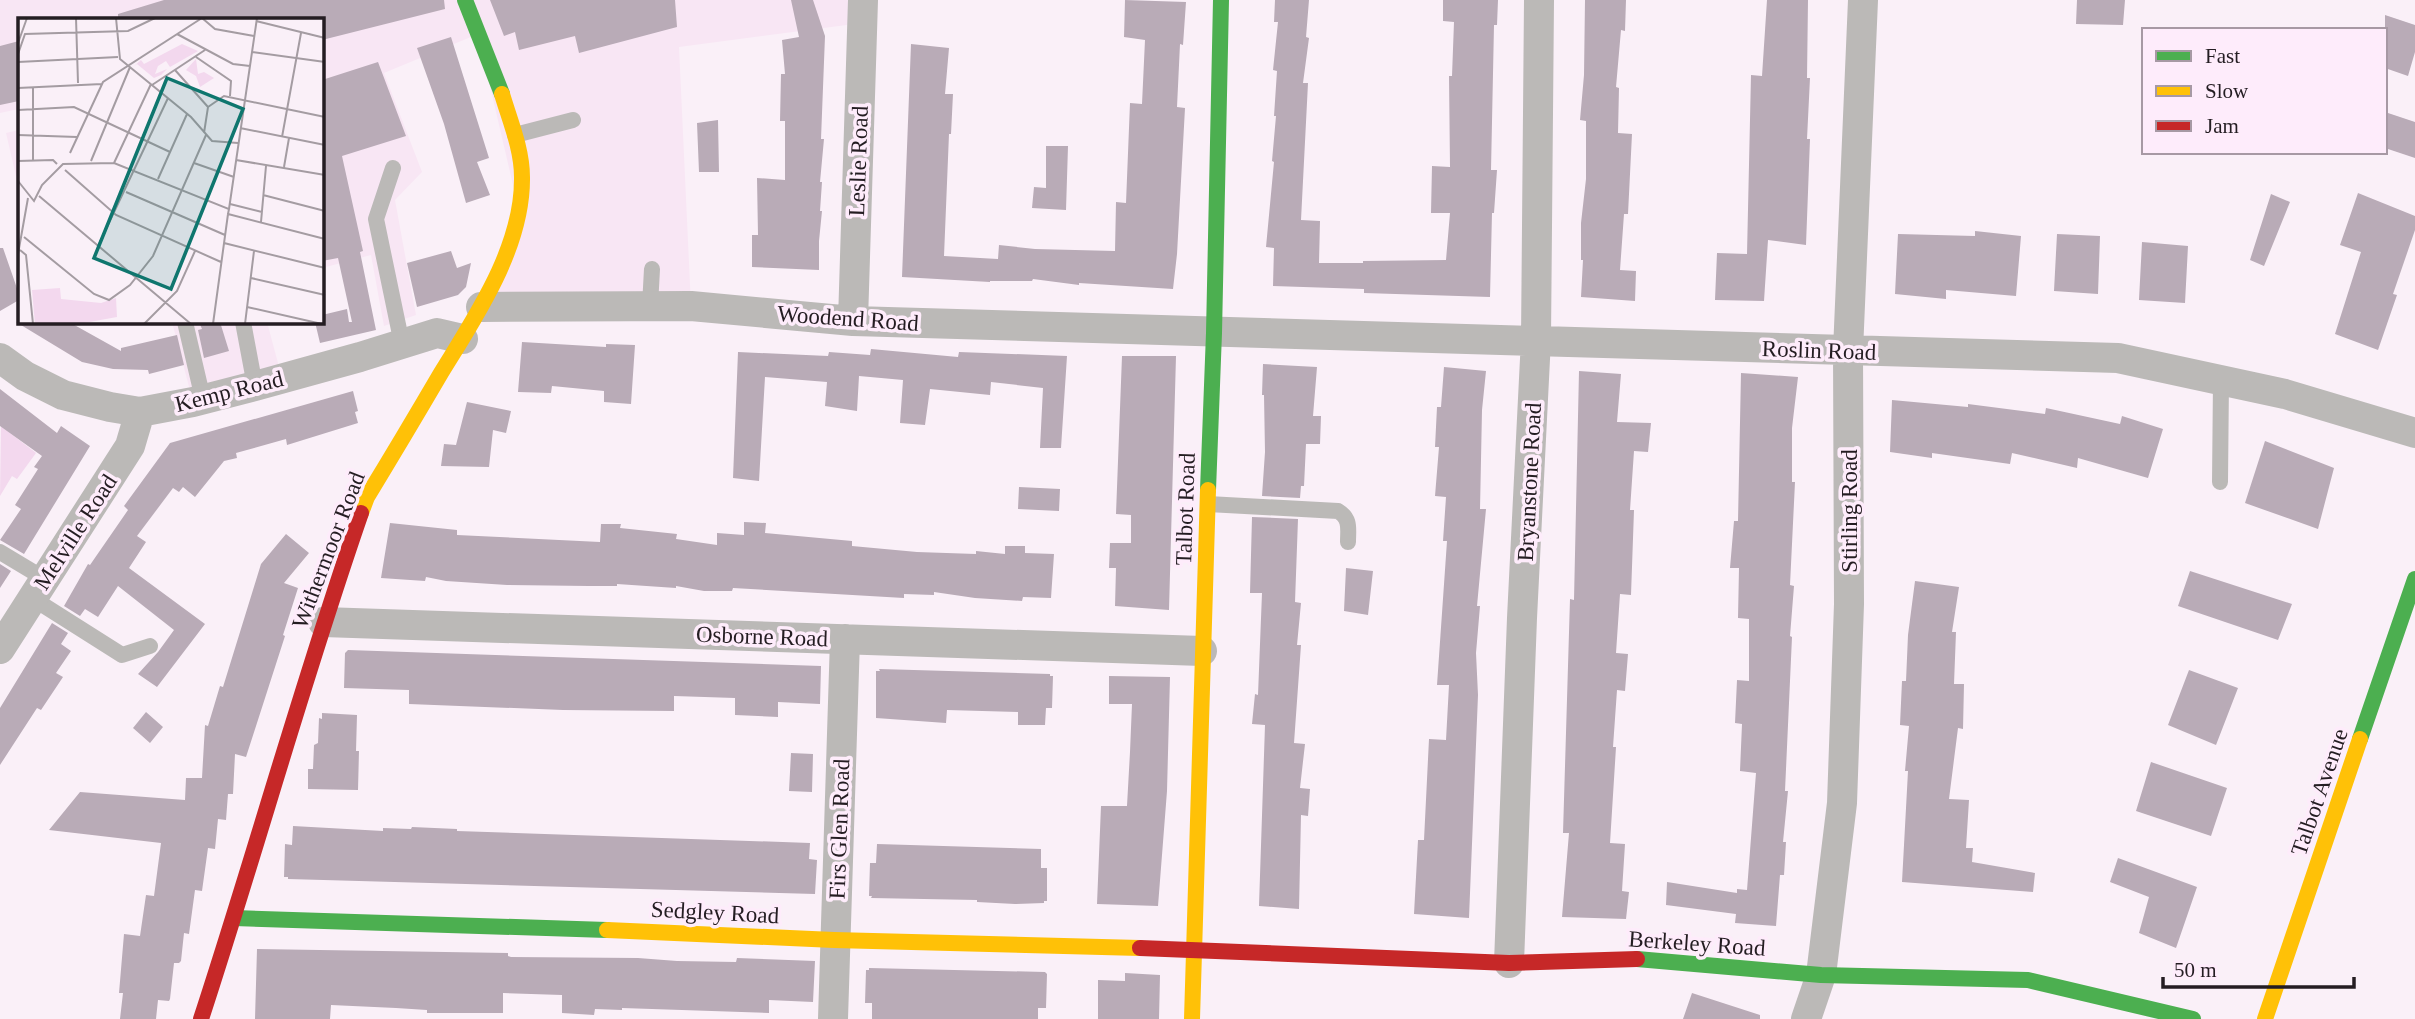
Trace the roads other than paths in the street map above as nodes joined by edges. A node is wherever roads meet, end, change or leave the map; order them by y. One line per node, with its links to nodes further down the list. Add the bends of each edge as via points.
1 (464, 0): 7 (street, Withermoor Road)
2 (863, 0): 12 (street, Leslie Road)
3 (1221, 0): 15 (street, Talbot Road)
4 (1539, 0): 17 (street, Bryanstone Road)
5 (1863, 0): 19 (street, Stirling Road)
6 (573, 121): 7 (lane)
7 (515, 135): 11 (street, Withermoor Road, via 522,176 519,211)
8 (393, 168): 18 (lane, via 376,219)
9 (652, 269): 10 (lane)
10 (650, 306): 11 (street, Woodend Road); 12 (street, Woodend Road)
11 (481, 307): 16 (street, Withermoor Road)
12 (853, 321): 15 (street, Woodend Road)
13 (185, 324): 23 (lane)
14 (243, 324): 22 (lane)
15 (1214, 333): 17 (street, Roslin Road); 27 (street, Talbot Road)
16 (463, 339): 18 (street, Kemp Road, via 437,333); 32 (street, Withermoor Road, via 367,497)
17 (1536, 339): 19 (street, Roslin Road); 40 (street, Bryanstone Road)
18 (402, 344): 22 (street, Kemp Road)
19 (1848, 351): 21 (street, Roslin Road, via 2119,358); 41 (street, Stirling Road, via 1849,604 1842,803)
20 (0, 358): 24 (street, Kemp Road, via 63,395)
21 (2221, 380): 25 (street, Roslin Road); 26 (lane)
22 (255, 386): 23 (street, Kemp Road)
23 (203, 399): 24 (street, Kemp Road)
24 (140, 412): 31 (street, Melville Road, via 130,446)
25 (2415, 433)
26 (2220, 482)
27 (1208, 504): 28 (lane, via 1338,511 1348,522); 36 (street, Talbot Road)
28 (1348, 542)
29 (0, 552): 31 (lane)
30 (2415, 579): 47 (street, Talbot Avenue)
31 (38, 589): 34 (lane, via 122,655); 35 (street, Melville Road)
32 (323, 622): 33 (street, Osborne Road); 37 (street, Withermoor Road)
33 (845, 639): 36 (street, Osborne Road); 38 (street, Firs Glen Road)
34 (150, 646)
35 (0, 649)
36 (1202, 651): 39 (street, Talbot Road)
37 (234, 918): 38 (street, Sedgley Road); 42 (street, Withermoor Road)
38 (834, 940): 39 (street, Sedgley Road); 43 (street, Firs Glen Road)
39 (1194, 950): 40 (street, Berkeley Road); 44 (street, Talbot Road)
40 (1509, 963): 41 (street, Berkeley Road, via 1649,959)
41 (1821, 975): 45 (street, Stirling Road); 46 (street, Berkeley Road, via 2028,980)
42 (201, 1019)
43 (833, 1019)
44 (1192, 1019)
45 (1806, 1019)
46 (2193, 1019)
47 (2265, 1019)

